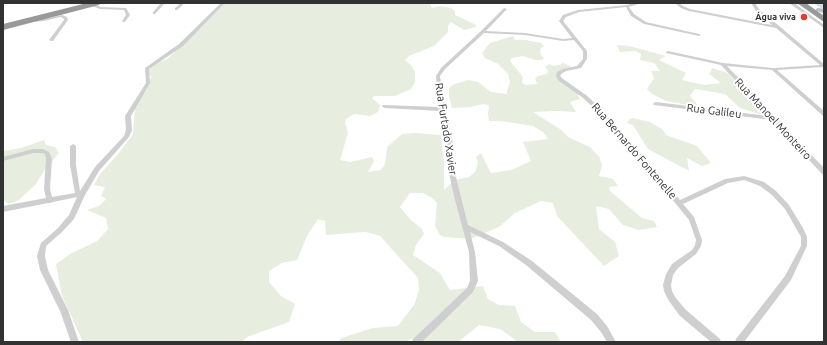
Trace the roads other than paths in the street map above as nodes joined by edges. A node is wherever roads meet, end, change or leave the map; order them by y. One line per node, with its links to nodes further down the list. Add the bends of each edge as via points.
1 (92, 3): 16 (highway); 18 (street, via 100,8 125,9 128,15); 19 (highway)
2 (163, 3): 15 (street)
3 (180, 3): 12 (street)
4 (223, 3): 38 (street, via 181,45 147,69 148,83 128,116 129,130 126,137 97,169)
5 (639, 3): 11 (street, Rua Bernardo Fontenelle)
6 (677, 3): 20 (street, via 689,10)
7 (753, 3): 20 (street, via 757,10)
8 (791, 3): 21 (street)
9 (801, 3): 17 (highway)
10 (809, 3): 14 (highway)
11 (627, 6): 23 (street, via 632,15 645,23); 24 (street, Rua Bernardo Fontenelle, via 564,16 561,21)
12 (176, 9)
13 (505, 9): 22 (street, Rua Furtado Xavier)
14 (822, 11)
15 (154, 13)
16 (30, 20): 19 (highway); 25 (street, via 62,16 66,18)
17 (824, 20)
18 (124, 21)
19 (3, 25)
20 (778, 27): 28 (street)
21 (824, 27)
22 (483, 32): 24 (street); 32 (street, Rua Furtado Xavier, via 440,72 438,80)
23 (699, 35)
24 (574, 39): 40 (street, Rua Bernardo Fontenelle, via 585,51 585,59 579,68 558,73 559,78 591,102)
25 (51, 40)
26 (668, 52): 27 (street)
27 (723, 64): 29 (street); 34 (street, Rua Manoel Monteiro)
28 (824, 66): 29 (street)
29 (773, 69): 33 (street)
30 (656, 104): 34 (street, Rua Galileu)
31 (385, 106): 32 (street)
32 (442, 109): 42 (street, Rua Furtado Xavier, via 450,143 452,173)
33 (824, 114)
34 (772, 118): 37 (street, Rua Manoel Monteiro)
35 (73, 146): 38 (street, via 73,165)
36 (3, 159): 39 (street, via 33,151 47,153 47,189)
37 (824, 172)
38 (80, 195): 39 (street); 43 (street, via 72,217 43,244 42,256 44,270 64,310)
39 (50, 201): 41 (street)
40 (680, 203): 46 (street, Rua Bernardo Fontenelle, via 692,219 699,240 694,252 670,274 668,291 683,313); 47 (street, via 727,181 744,178 762,184 774,193 787,207 804,237 804,246 788,278)
41 (3, 209)
42 (466, 228): 44 (street, Rua Furtado Xavier, via 472,252 474,281 470,290); 45 (street, via 501,244 529,263 594,317)
43 (74, 342)
44 (416, 342)
45 (612, 342)
46 (717, 342)
47 (739, 342)

